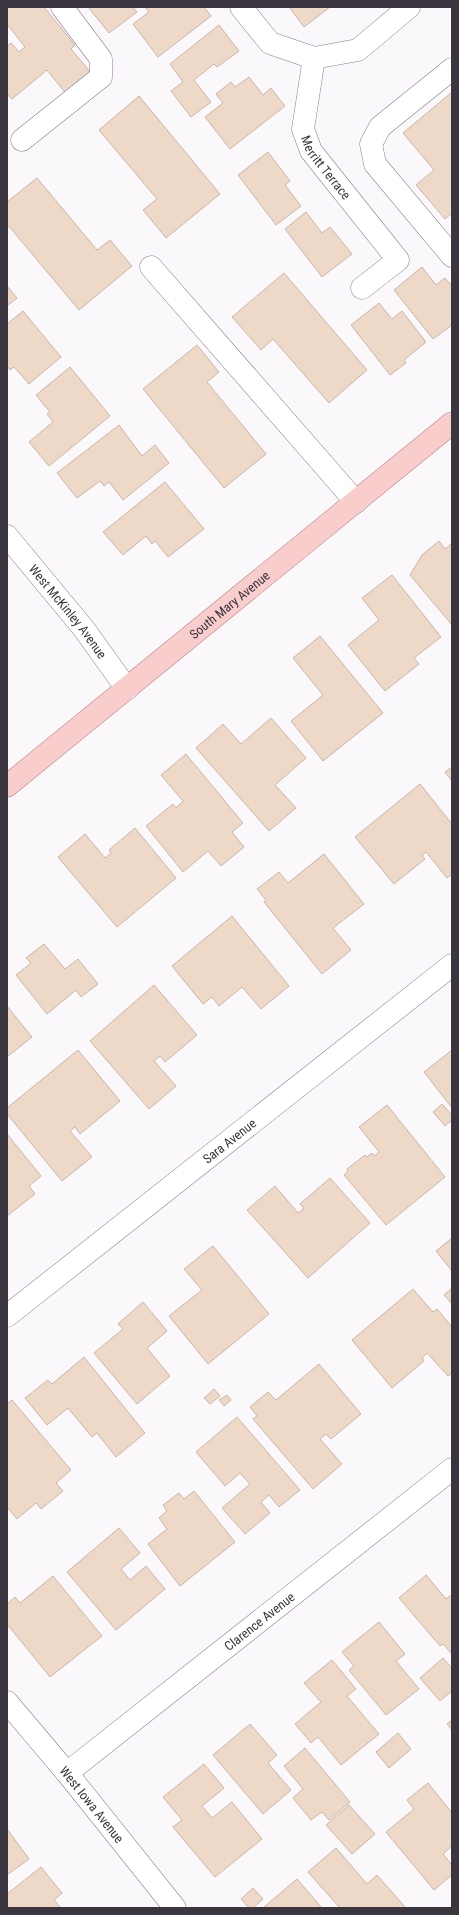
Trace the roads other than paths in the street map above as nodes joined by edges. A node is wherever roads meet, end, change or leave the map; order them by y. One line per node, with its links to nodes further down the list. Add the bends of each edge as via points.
1 (62, 7): 6 (street, via 101,59 101,77)
2 (241, 7): 4 (street, via 270,43)
3 (409, 7): 4 (street, via 358,50)
4 (314, 58): 9 (street, Merritt Terrace, via 303,129 311,151 398,260)
5 (452, 69): 7 (street, via 380,127 371,144 375,164)
6 (22, 140)
7 (452, 256)
8 (151, 266): 11 (street)
9 (362, 288)
10 (452, 423): 11 (main road, South Mary Avenue)
11 (356, 502): 13 (main road, South Mary Avenue)
12 (7, 536): 13 (street, West McKinley Avenue, via 84,629)
13 (127, 689): 14 (main road, South Mary Avenue)
14 (7, 786)
15 (452, 965): 16 (street, Sara Avenue)
16 (7, 1316)
17 (452, 1469): 19 (street, Clarence Avenue)
18 (7, 1702): 19 (street, West Iowa Avenue)
19 (66, 1773): 20 (street, West Iowa Avenue)
20 (175, 1908)

